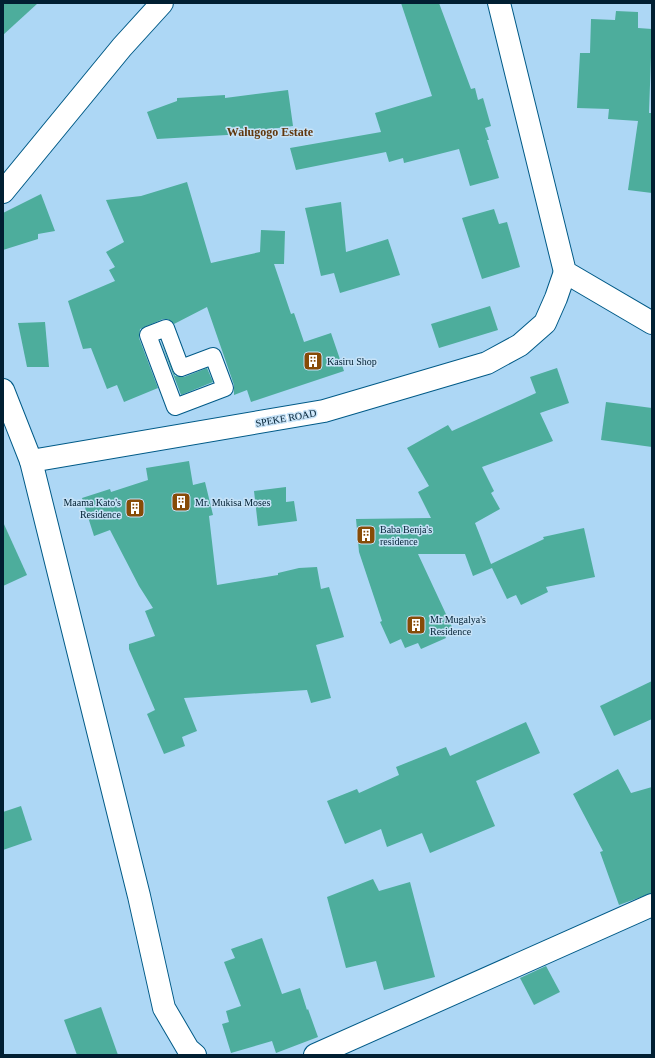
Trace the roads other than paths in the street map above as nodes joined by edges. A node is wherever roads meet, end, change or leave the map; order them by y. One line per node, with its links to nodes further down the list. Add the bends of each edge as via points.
1 (162, 3): 3 (street, via 122,47)
2 (499, 3): 4 (street)
3 (3, 192)
4 (565, 272): 5 (street); 8 (street, SPEKE ROAD, via 545,323 520,345 487,363 324,411)
5 (652, 323)
6 (3, 390): 8 (street)
7 (175, 407): 7 (lane, via 225,388 212,356 181,368 166,328 148,335)
8 (31, 461): 10 (street, via 139,896 164,1008 188,1049)
9 (652, 905): 11 (street)
10 (195, 1055)
11 (315, 1055)

